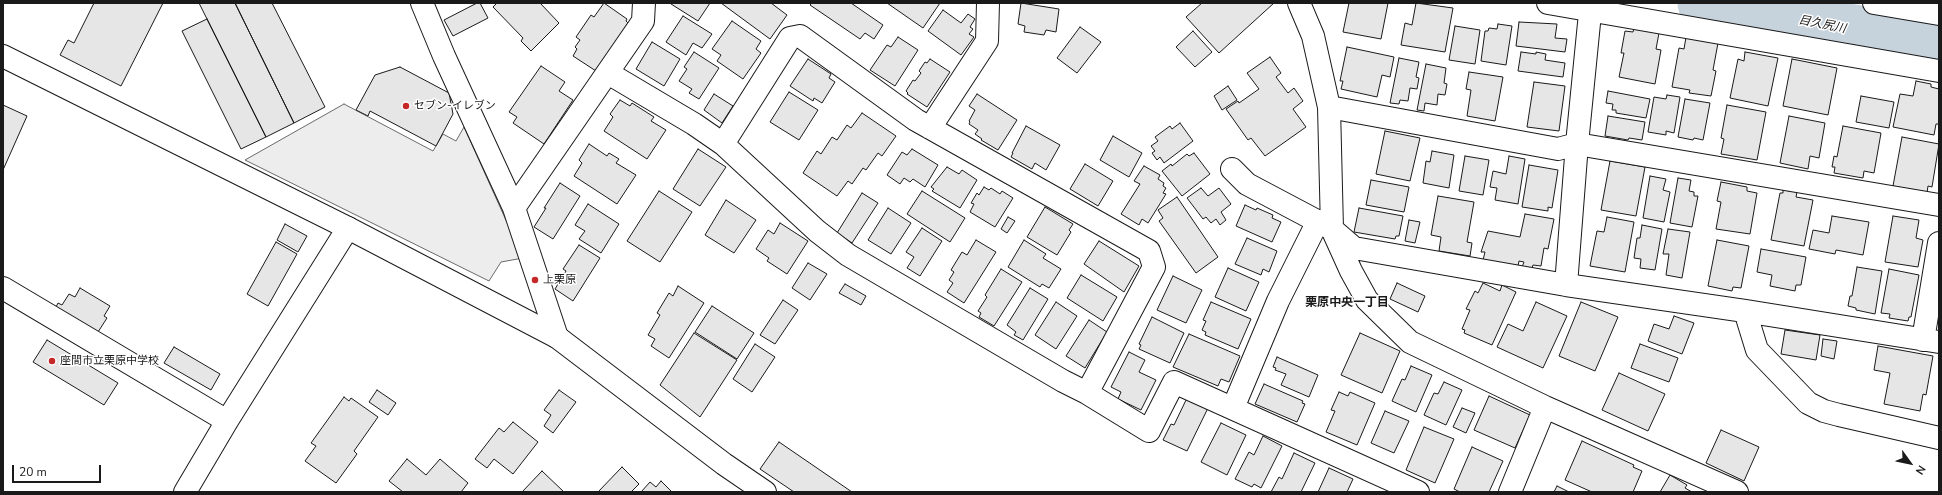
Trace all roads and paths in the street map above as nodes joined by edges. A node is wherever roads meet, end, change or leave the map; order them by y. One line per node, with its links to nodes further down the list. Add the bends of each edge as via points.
1 (422, 3): 18 (street)
2 (644, 3): 11 (street, via 643,21)
3 (988, 3): 13 (street, via 987,41)
4 (1299, 3): 12 (street, via 1313,36)
5 (1548, 3): 7 (street)
6 (1874, 3): 8 (street)
7 (1590, 6): 10 (street); 15 (street)
8 (1939, 14)
9 (3, 56): 20 (street)
10 (1939, 71)
11 (608, 73): 14 (street); 18 (street)
12 (1328, 107): 15 (street, via 1558,149); 19 (street)
13 (930, 128): 14 (street, via 800,36 790,38); 27 (street, via 1149,251 1154,267)
14 (723, 144): 27 (street, via 817,231 848,255 1063,381)
15 (1577, 144): 17 (street); 22 (street)
16 (1232, 169): 19 (street, via 1247,184)
17 (1939, 204)
18 (514, 208): 25 (street)
19 (1325, 225): 22 (street, via 1354,248); 28 (street, via 1367,300 1410,342); 29 (street, via 1278,301)
20 (348, 228): 25 (street); 30 (street)
21 (1939, 243): 26 (street)
22 (1566, 285): 24 (street)
23 (3, 288): 30 (street)
24 (1745, 311): 26 (street); 31 (street, via 1757,350 1808,403 1824,411)
25 (557, 337): 33 (street, via 724,464)
26 (1931, 341)
27 (1088, 393): 29 (street, via 1149,431 1174,382)
28 (1545, 407): 35 (street); 36 (street)
29 (1233, 408): 34 (street)
30 (227, 421): 32 (street)
31 (1939, 438)
32 (185, 492)
33 (765, 492)
34 (1418, 492)
35 (1510, 492)
36 (1737, 492)

